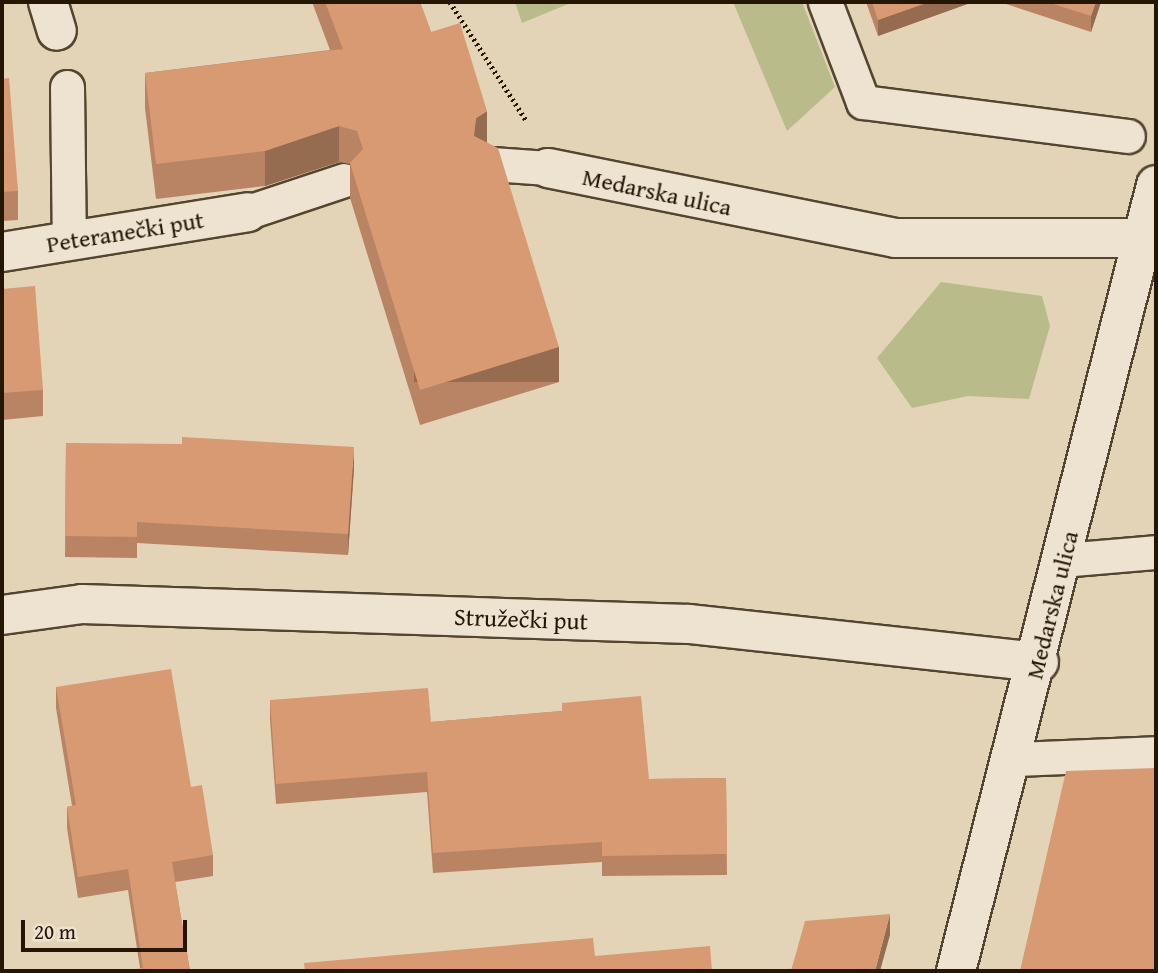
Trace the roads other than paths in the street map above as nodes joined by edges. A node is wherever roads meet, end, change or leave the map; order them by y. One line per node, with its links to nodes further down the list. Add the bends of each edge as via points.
1 (825, 2): 3 (lane, via 863,102)
2 (67, 86): 10 (lane)
3 (1128, 136)
4 (492, 164): 5 (lane)
5 (548, 168): 9 (street, Medarska ulica, via 895,238)
6 (344, 180): 8 (lane)
7 (1156, 185): 9 (street, Medarska ulica)
8 (248, 212): 10 (street, Peteranečki put)
9 (1141, 238): 13 (street, Medarska ulica)
10 (69, 241): 11 (street, Peteranečki put)
11 (2, 251)
12 (1156, 552): 13 (lane)
13 (1063, 560): 15 (street, Medarska ulica)
14 (2, 615): 15 (street, Stružečki put, via 82,604 689,624)
15 (1038, 662): 17 (street, Medarska ulica)
16 (1156, 753): 17 (lane)
17 (1015, 759): 18 (street, Medarska ulica)
18 (956, 971)

